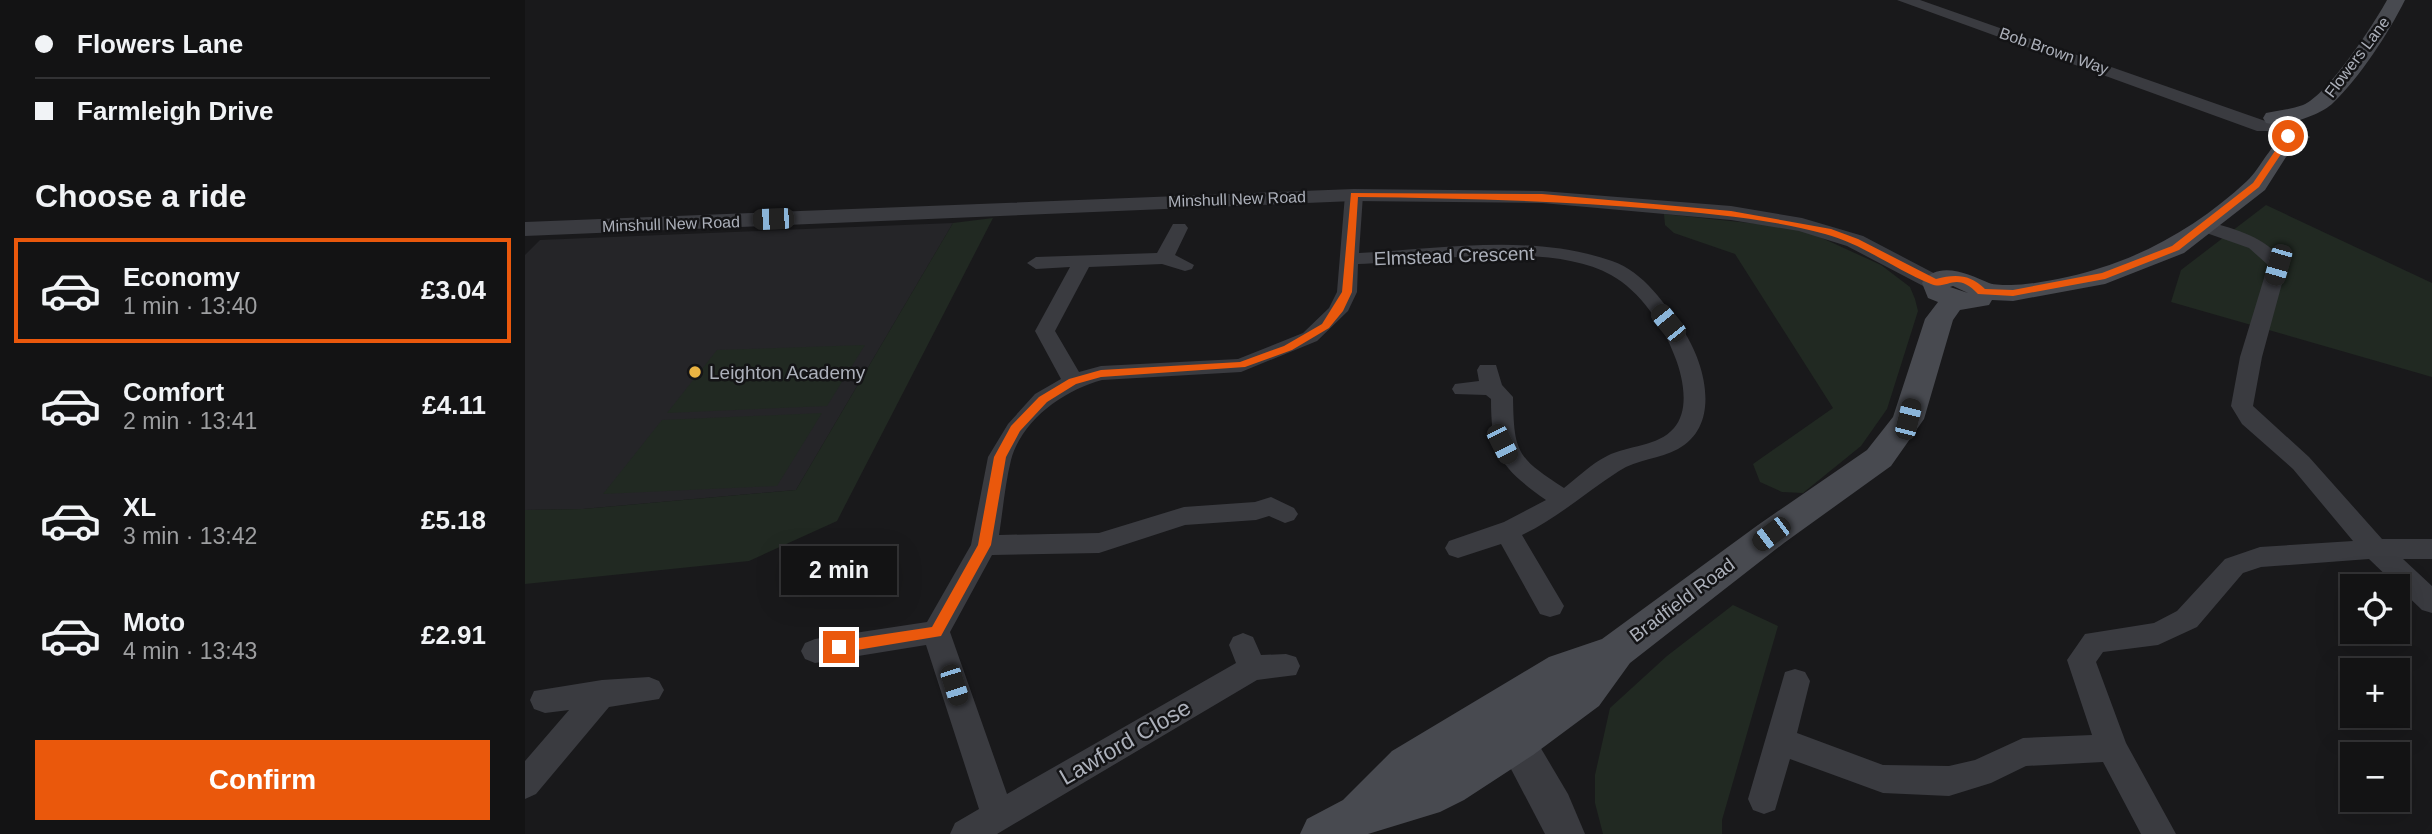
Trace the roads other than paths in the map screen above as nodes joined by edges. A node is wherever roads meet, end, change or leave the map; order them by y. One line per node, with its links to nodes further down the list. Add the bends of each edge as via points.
1 (1905, 0): 3 (street, Bob Brown Way)
2 (2396, 0): 4 (main road, Flowers Lane, via 2334,91)
3 (2268, 123): 4 (main road); 4 (main road, Flowers Lane); 5 (main road)
4 (2305, 124): 5 (main road, Flowers Lane)
5 (2278, 153): 7 (main road, Flowers Lane, via 2256,185)
6 (1354, 195): 9 (street, Minshull New Road); 11 (street); 15 (street, Minshull New Road, via 1542,197 1731,213 1828,231)
7 (2204, 226): 15 (main road, Flowers Lane, via 2175,248 2105,276 2013,293); 23 (street, via 2260,246 2278,265 2242,406 2249,419 2301,463)
8 (1179, 228): 10 (street)
9 (525, 229)
10 (1164, 258): 12 (street); 14 (street)
11 (1352, 259): 16 (street, via 1347,292 1338,311 1310,337 1278,352 1241,365 1118,371); 18 (street, Elmstead Crescent, via 1535,252 1585,258 1636,282 1685,348 1693,413 1688,428 1676,440 1616,462)
12 (1082, 262): 13 (street); 16 (street, via 1045,331)
13 (1035, 263)
14 (1185, 265)
15 (1957, 292): 34 (main road, Bradfield Road, via 1939,320 1908,419 1879,458 1616,651 1585,694)
16 (1073, 381): 21 (street, via 1043,399 1016,429 1000,457)
17 (1463, 389): 18 (street, via 1489,379 1502,397 1502,444 1512,463)
18 (1564, 500): 20 (street, Elmstead Crescent)
19 (1275, 504): 21 (street, via 1256,511 1184,516 1099,543)
20 (1508, 534): 22 (street, Elmstead Crescent); 26 (street)
21 (984, 545): 27 (street)
22 (1458, 548)
23 (2375, 549): 24 (street); 25 (street); 36 (street, via 2260,557 2234,566 2187,620 2158,634 2095,642 2081,660)
24 (2432, 549)
25 (2432, 602)
26 (1551, 606)
27 (936, 632): 28 (street); 39 (street)
28 (815, 651)
29 (1286, 666): 39 (street, Lawford Close, via 1248,657)
30 (1795, 681): 35 (street)
31 (649, 690): 32 (street)
32 (602, 693): 33 (street); 37 (street)
33 (545, 700)
34 (1508, 726): 40 (main road, Bradfield Road, via 1424,797); 42 (street)
35 (1780, 741): 36 (street, via 1882,779 1949,781 1980,773 2023,752); 38 (street)
36 (2112, 748): 43 (street)
37 (525, 783)
38 (1764, 799)
39 (997, 816): 41 (street, Lawford Close)
40 (1340, 825)
41 (967, 834)
42 (1565, 834)
43 (2159, 834)

